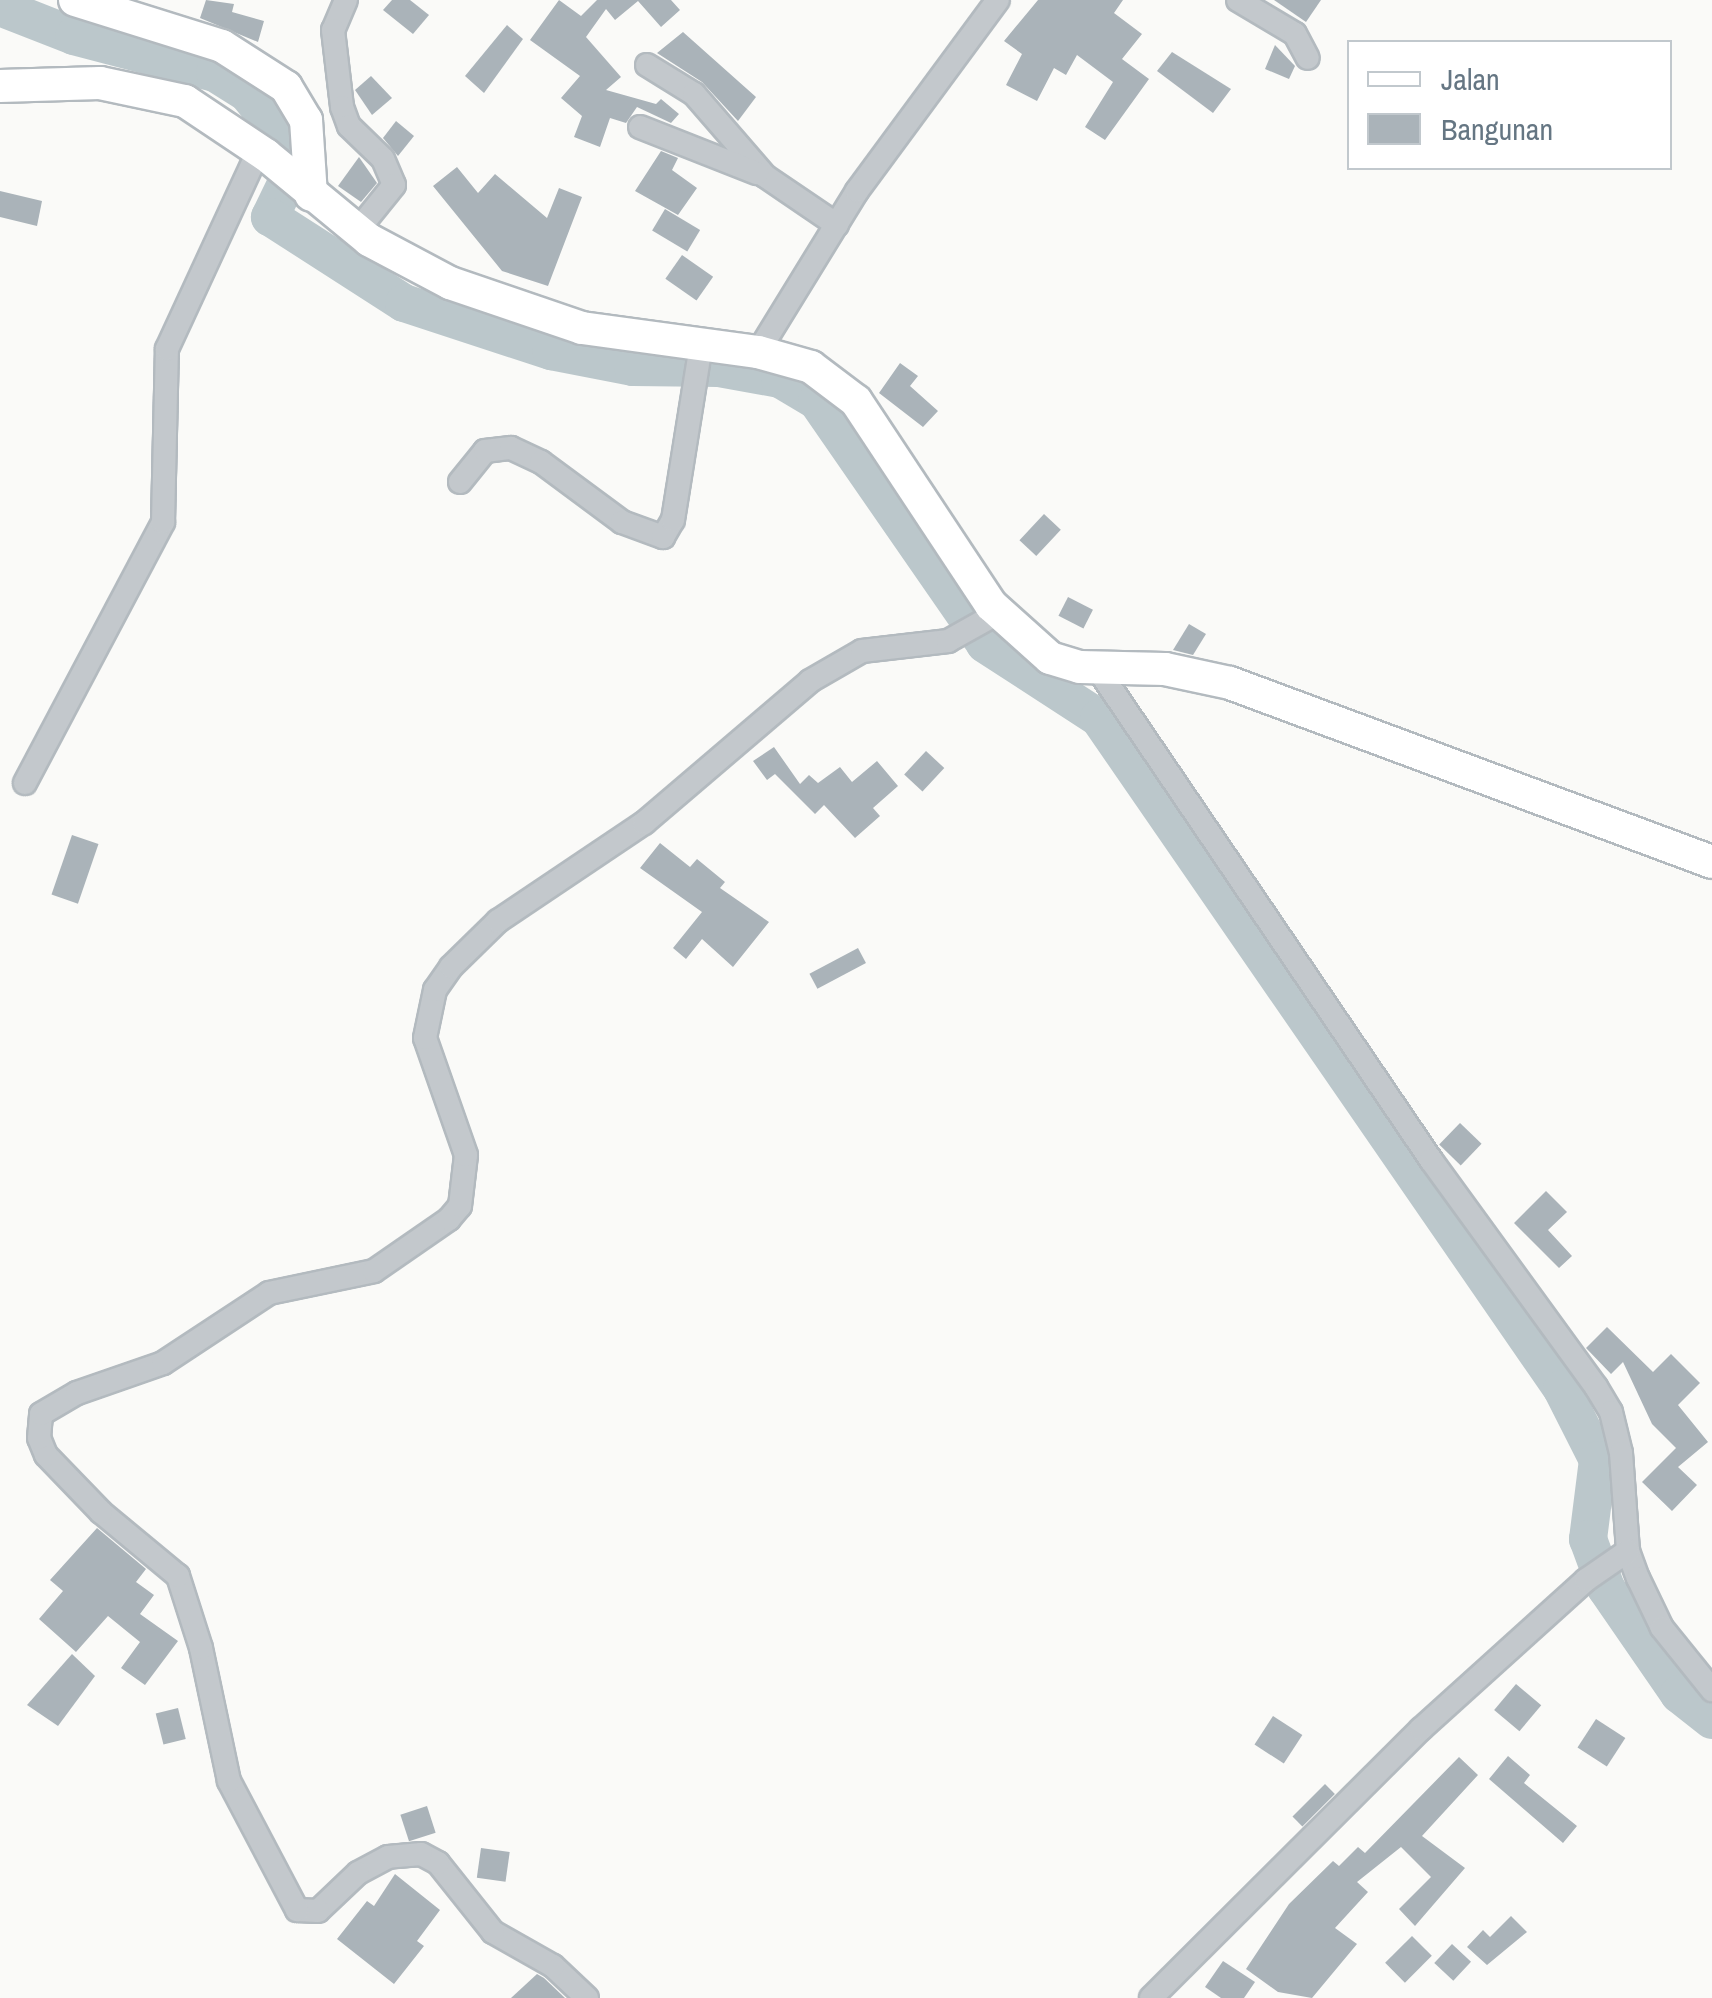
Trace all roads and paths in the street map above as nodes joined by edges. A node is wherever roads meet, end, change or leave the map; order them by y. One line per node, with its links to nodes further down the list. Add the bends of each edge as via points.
1 (74, 0): 11 (street, via 222,46 286,87 306,120)
2 (346, 0): 13 (street, via 333,30 342,107 349,126 383,159 394,185)
3 (998, 0): 12 (street)
4 (1238, 0): 5 (street, via 1294,34)
5 (1308, 58)
6 (647, 64): 10 (street, via 694,94)
7 (0, 86): 9 (street, via 52,82 152,91 185,101)
8 (640, 127): 10 (street)
9 (270, 158): 11 (street); 19 (street, via 167,349 163,522)
10 (765, 176): 12 (street)
11 (311, 195): 13 (street)
12 (836, 224): 15 (street)
13 (357, 232): 14 (street, via 415,267 494,300 582,328)
14 (700, 349): 15 (street); 16 (street, via 673,520 664,537 622,522 510,448 486,451)
15 (758, 352): 17 (street, via 811,368 856,402)
16 (460, 482)
17 (985, 621): 18 (street, via 1050,658); 23 (street, via 948,640 862,651 810,681 644,822 498,921 451,967 436,990 426,1038 466,1155 460,1206 449,1219 352,1281 290,1287 241,1306 163,1363 47,1406 38,1424 46,1454 101,1512 178,1576 229,1782 297,1910 318,1912 358,1873 388,1857 421,1854 438,1863 493,1932 552,1966)
18 (1097, 668): 20 (street, via 1165,669 1230,684); 21 (street, via 1431,1160 1596,1388 1621,1453)
19 (25, 782)
20 (1712, 862)
21 (1620, 1556): 22 (street, via 1662,1628); 24 (street, via 1421,1730)
22 (1712, 1690)
23 (587, 1998)
24 (1151, 1998)

